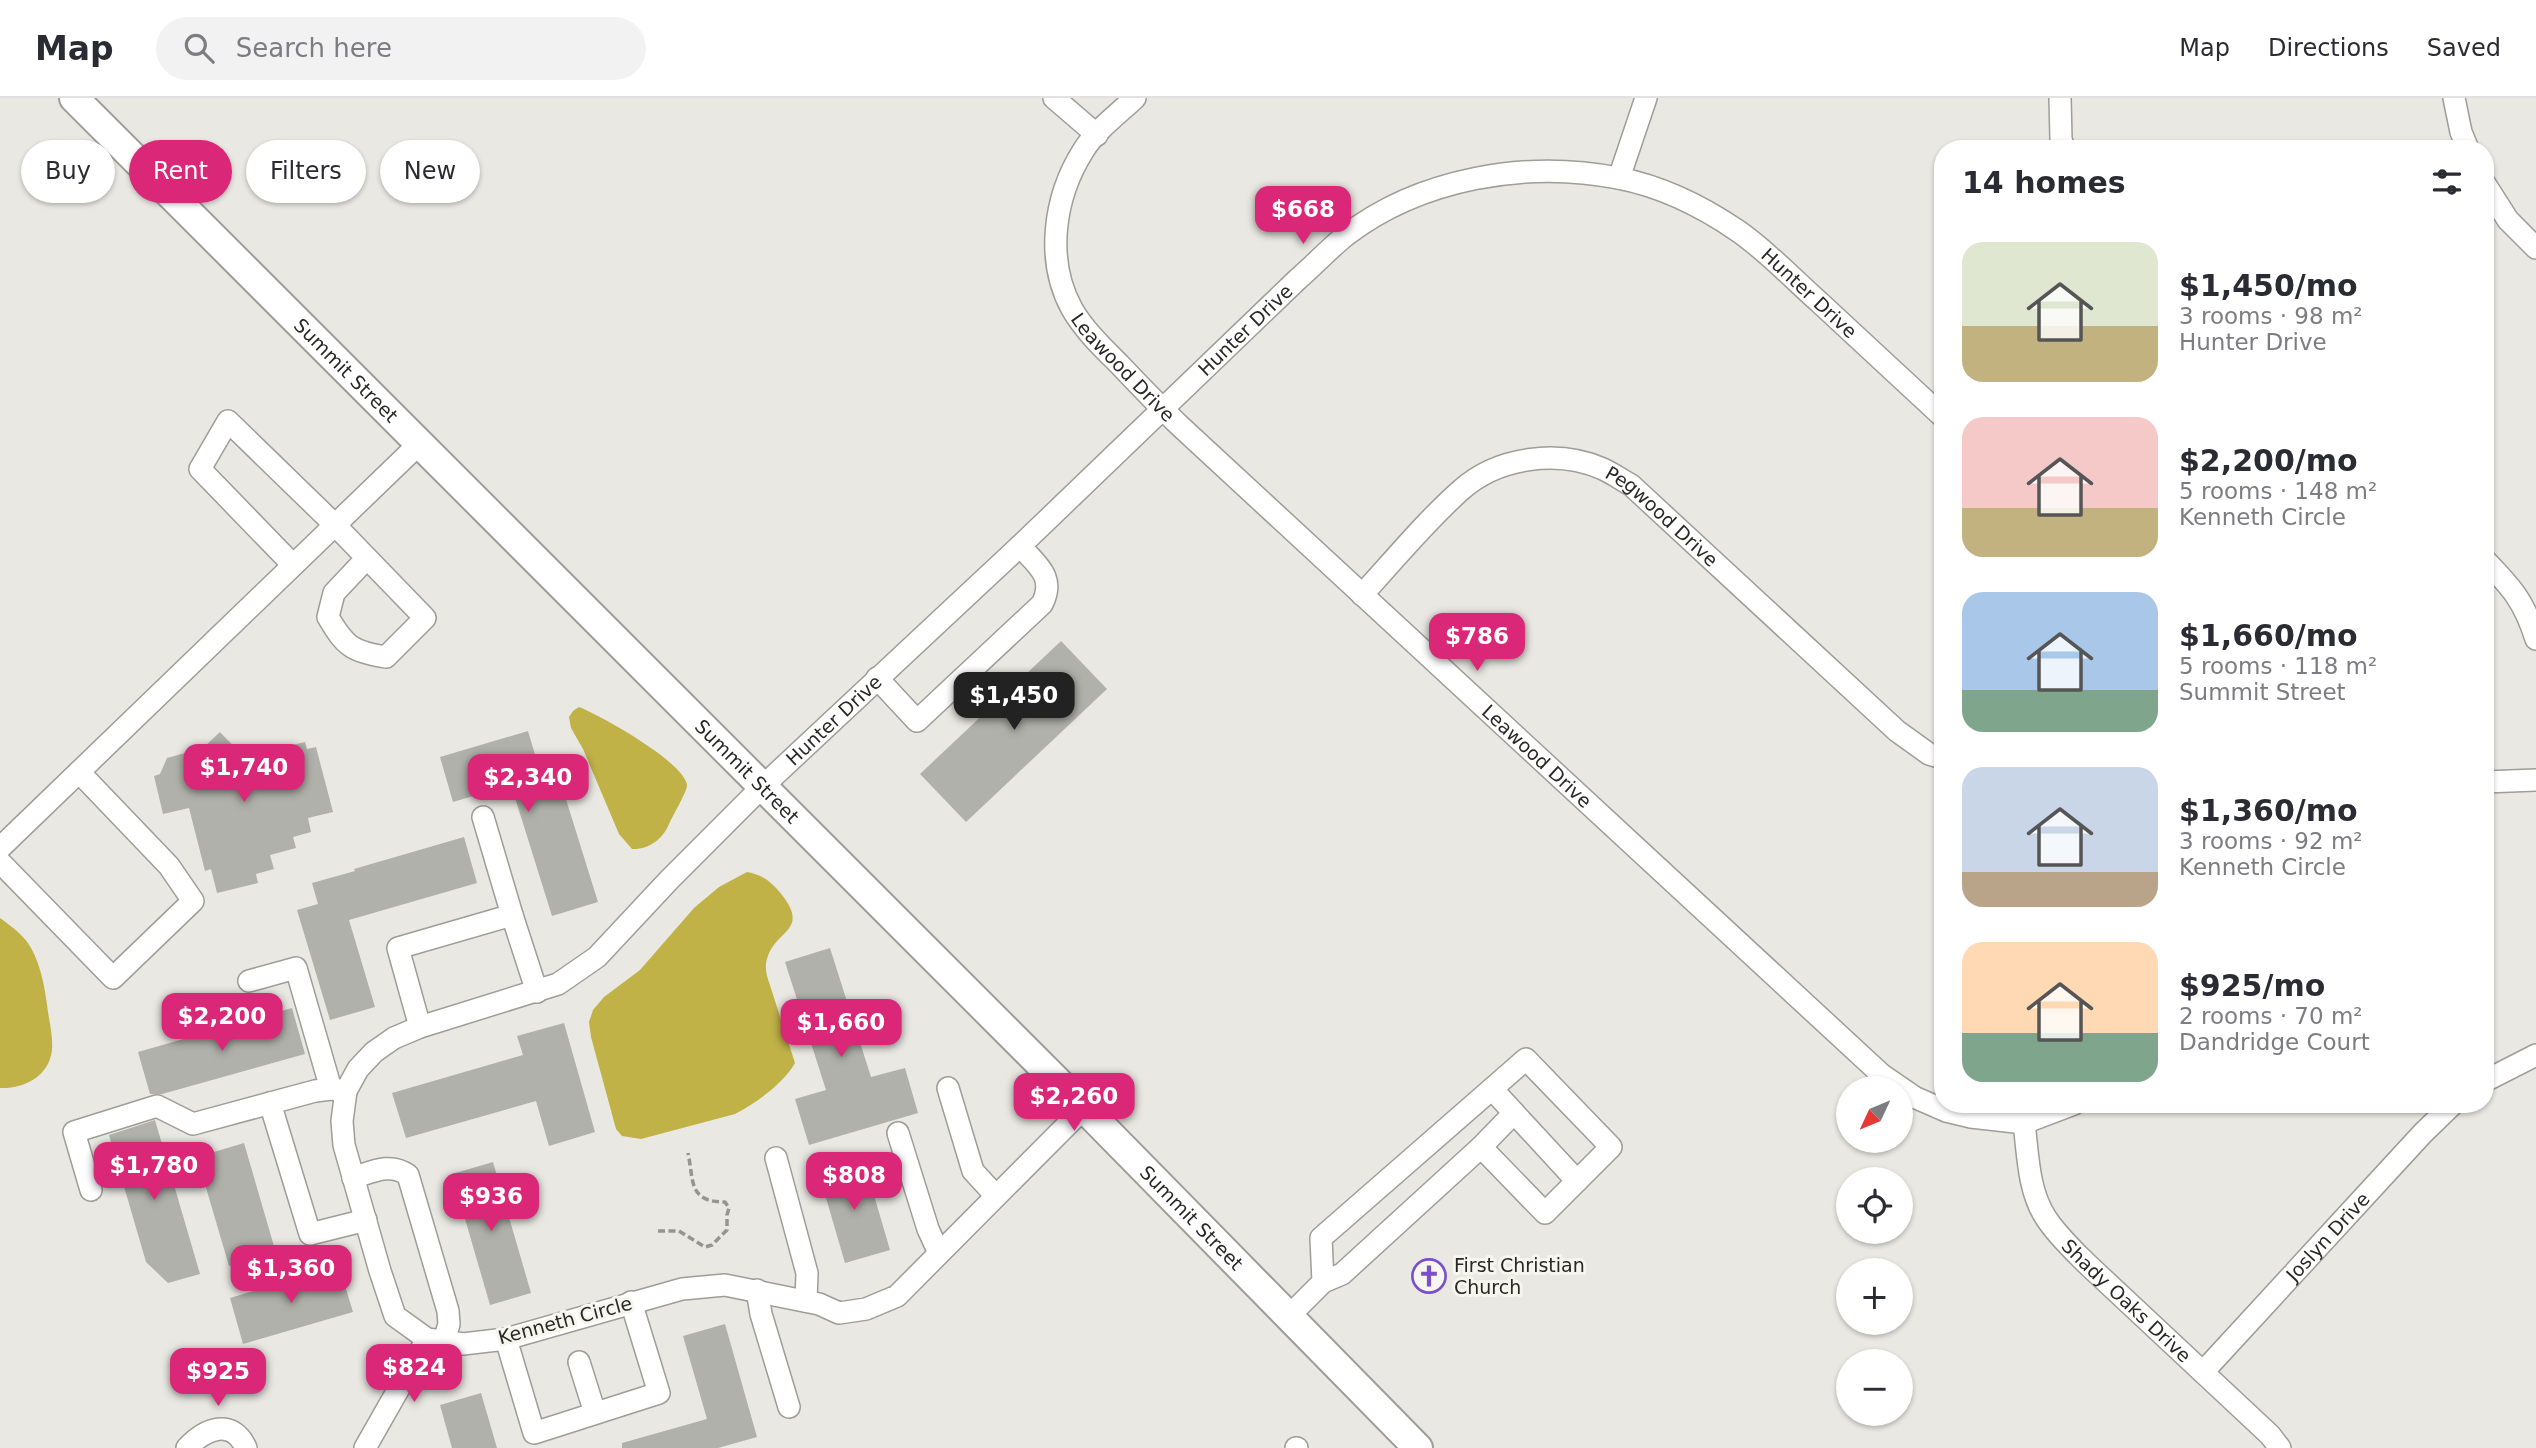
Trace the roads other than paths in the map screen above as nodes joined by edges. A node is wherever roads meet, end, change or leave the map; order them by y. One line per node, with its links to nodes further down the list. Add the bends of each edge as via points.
1 (74, 98): 15 (main road, Summit Street)
2 (1054, 98): 7 (street)
3 (1135, 98): 7 (street, Leawood Drive)
4 (1646, 98): 10 (street)
5 (2060, 98): 8 (street)
6 (2454, 98): 9 (street)
7 (1097, 135): 13 (street, Leawood Drive, via 1083,150 1057,214 1060,277 1072,309 1096,341)
8 (2061, 140)
9 (2464, 140)
10 (1619, 178): 13 (street, Hunter Drive, via 1575,172 1510,173 1441,188 1398,205 1345,236); 14 (street, Hunter Drive, via 1695,206 1739,232)
11 (2494, 198): 12 (street)
12 (2536, 248)
13 (1161, 408): 17 (street, Hunter Drive); 21 (street, Leawood Drive)
14 (1934, 409)
15 (419, 444): 16 (street); 28 (main road, Summit Street)
16 (335, 525): 18 (street); 19 (street); 19 (street, via 229,421 200,469)
17 (1020, 546): 23 (street, Hunter Drive); 23 (street, via 1047,581 1042,604 917,721)
18 (367, 558): 18 (street, via 334,593 328,617 342,641 365,654 386,657 425,618)
19 (293, 565): 25 (street)
20 (2494, 569): 22 (street, via 2514,589)
21 (1362, 595): 24 (street, Pegwood Drive, via 1462,489 1483,475 1506,464 1537,458 1567,459 1602,468 1631,485 1896,731); 42 (street, Leawood Drive, via 1882,1075)
22 (2536, 639)
23 (877, 678): 28 (street, Hunter Drive)
24 (1934, 756)
25 (79, 772): 30 (street); 31 (street, via 169,866 193,901 113,978)
26 (2536, 780): 27 (street)
27 (2494, 782)
28 (762, 787): 34 (street, via 597,957 558,984); 43 (main road, Summit Street)
29 (483, 817): 32 (street)
30 (0, 848)
31 (0, 862)
32 (512, 915): 34 (street); 35 (street, via 398,948)
33 (249, 981): 40 (street, via 296,968)
34 (537, 992): 35 (street)
35 (420, 1027): 40 (street, via 374,1052)
36 (2536, 1055): 37 (street)
37 (2494, 1076)
38 (948, 1088): 55 (street, via 973,1171)
39 (1492, 1089): 44 (street); 53 (street, via 1526,1059 1611,1147); 58 (street, via 1321,1238)
40 (338, 1090): 41 (street); 52 (street)
41 (270, 1103): 54 (street, via 193,1124 157,1106 74,1132); 56 (street, via 310,1234)
42 (1934, 1106)
43 (1084, 1108): 55 (street, Kenneth Circle); 62 (main road, Summit Street)
44 (1514, 1113): 50 (street); 53 (street)
45 (1954, 1113): 48 (street, Leawood Drive)
46 (2050, 1113): 48 (street, Leawood Drive)
47 (2444, 1113): 66 (street, Joslyn Drive)
48 (2024, 1123): 66 (street, Shady Oaks Drive, via 2030,1172 2045,1217 2086,1263)
49 (898, 1133): 57 (street)
50 (1481, 1147): 53 (street, via 1545,1213); 58 (street, via 1342,1274)
51 (776, 1158): 60 (street, via 807,1273)
52 (353, 1178): 56 (street); 64 (street, via 388,1168 399,1168 408,1175 448,1311 449,1324)
53 (1577, 1181)
54 (91, 1191)
55 (996, 1196): 57 (street, Kenneth Circle)
56 (366, 1220): 64 (street, via 395,1316)
57 (939, 1253): 60 (street, Kenneth Circle, via 897,1296 866,1309 839,1313)
58 (1323, 1283): 62 (street)
59 (757, 1290): 60 (street, Kenneth Circle); 61 (street, Kenneth Circle, via 725,1285 682,1289); 67 (street)
60 (806, 1301)
61 (631, 1302): 63 (street, Kenneth Circle); 68 (street, via 659,1393)
62 (1289, 1316): 69 (main road, Summit Street)
63 (506, 1339): 64 (street, Kenneth Circle, via 463,1344); 68 (street, via 534,1433)
64 (435, 1340): 72 (street)
65 (579, 1362): 68 (street)
66 (2203, 1372): 73 (street, Shady Oaks Drive)
67 (789, 1407)
68 (595, 1413)
69 (1416, 1447)
70 (187, 1448): 71 (street, via 206,1432 219,1429 233,1431)
71 (246, 1448)
72 (365, 1448)
73 (2280, 1448)

